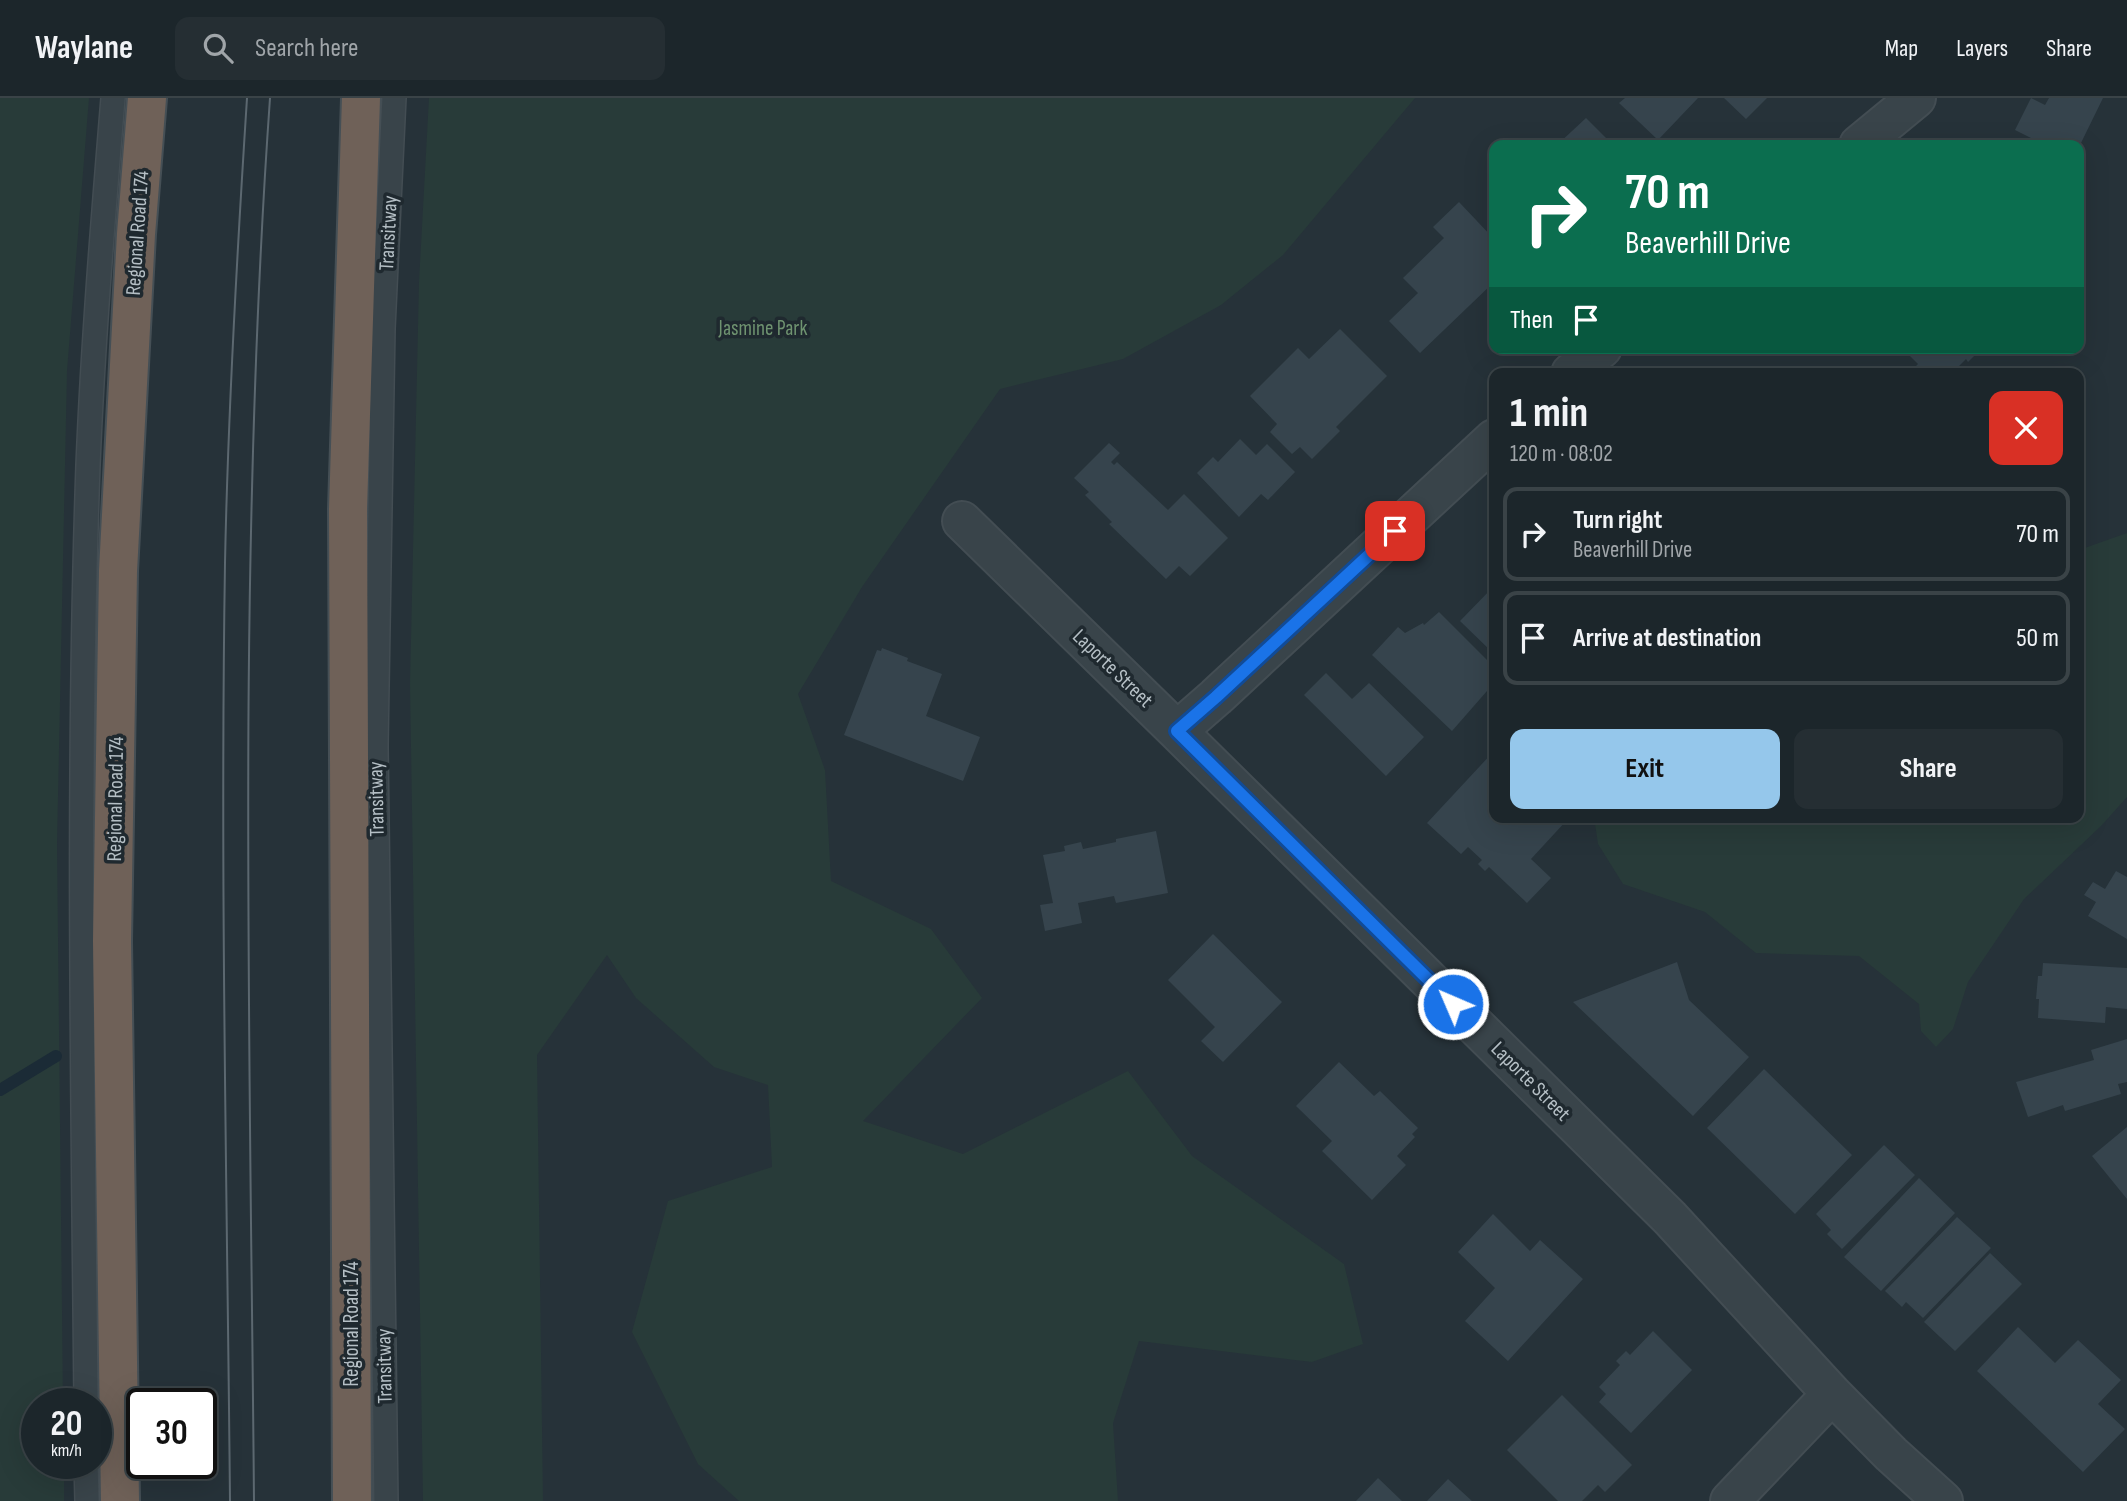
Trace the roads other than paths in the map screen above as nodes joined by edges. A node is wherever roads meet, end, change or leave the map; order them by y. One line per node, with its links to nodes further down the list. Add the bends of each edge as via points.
1 (113, 98): 12 (lane, via 94,342 88,493 82,1001)
2 (147, 98): 16 (highway, Regional Road 174, via 118,571 112,941)
3 (361, 98): 17 (highway, Regional Road 174, via 348,509)
4 (394, 98): 18 (lane, Transitway, via 383,329 376,746)
5 (1916, 98): 6 (street)
6 (1865, 140)
7 (1595, 354): 8 (street)
8 (1578, 368)
9 (1489, 444): 11 (street)
10 (962, 522): 11 (street, Laporte Street)
11 (1177, 731): 13 (street, Laporte Street, via 1670,1218)
12 (86, 1388)
13 (1832, 1394): 19 (street); 20 (street, Laporte Street)
14 (86, 1479): 15 (lane)
15 (87, 1501)
16 (120, 1501)
17 (352, 1501)
18 (386, 1501)
19 (1730, 1501)
20 (1943, 1501)

